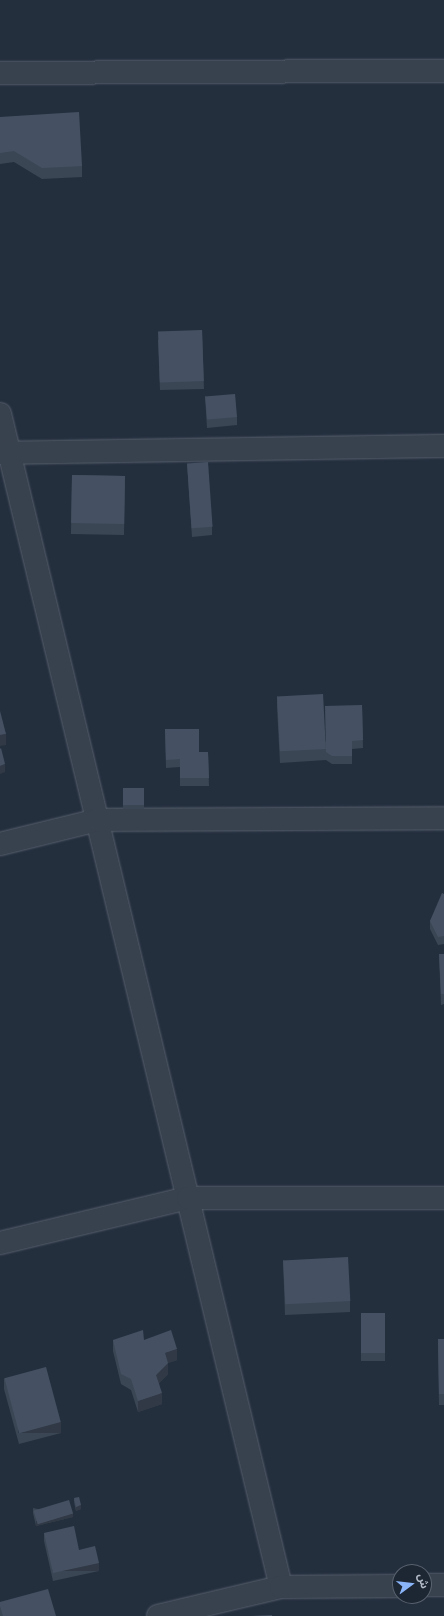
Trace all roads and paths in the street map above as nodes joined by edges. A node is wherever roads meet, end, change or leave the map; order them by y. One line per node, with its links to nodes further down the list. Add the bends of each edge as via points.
1 (444, 71): 2 (street)
2 (0, 73)
3 (0, 414): 5 (street)
4 (444, 446): 5 (street)
5 (4, 452): 7 (street)
6 (444, 818): 7 (street)
7 (98, 820): 8 (street); 9 (street)
8 (0, 844)
9 (188, 1198): 10 (street); 11 (street); 15 (street)
10 (444, 1198)
11 (0, 1243)
12 (432, 1585): 13 (street)
13 (444, 1585)
14 (392, 1586): 15 (street)
15 (282, 1587): 16 (street)
16 (158, 1616)

